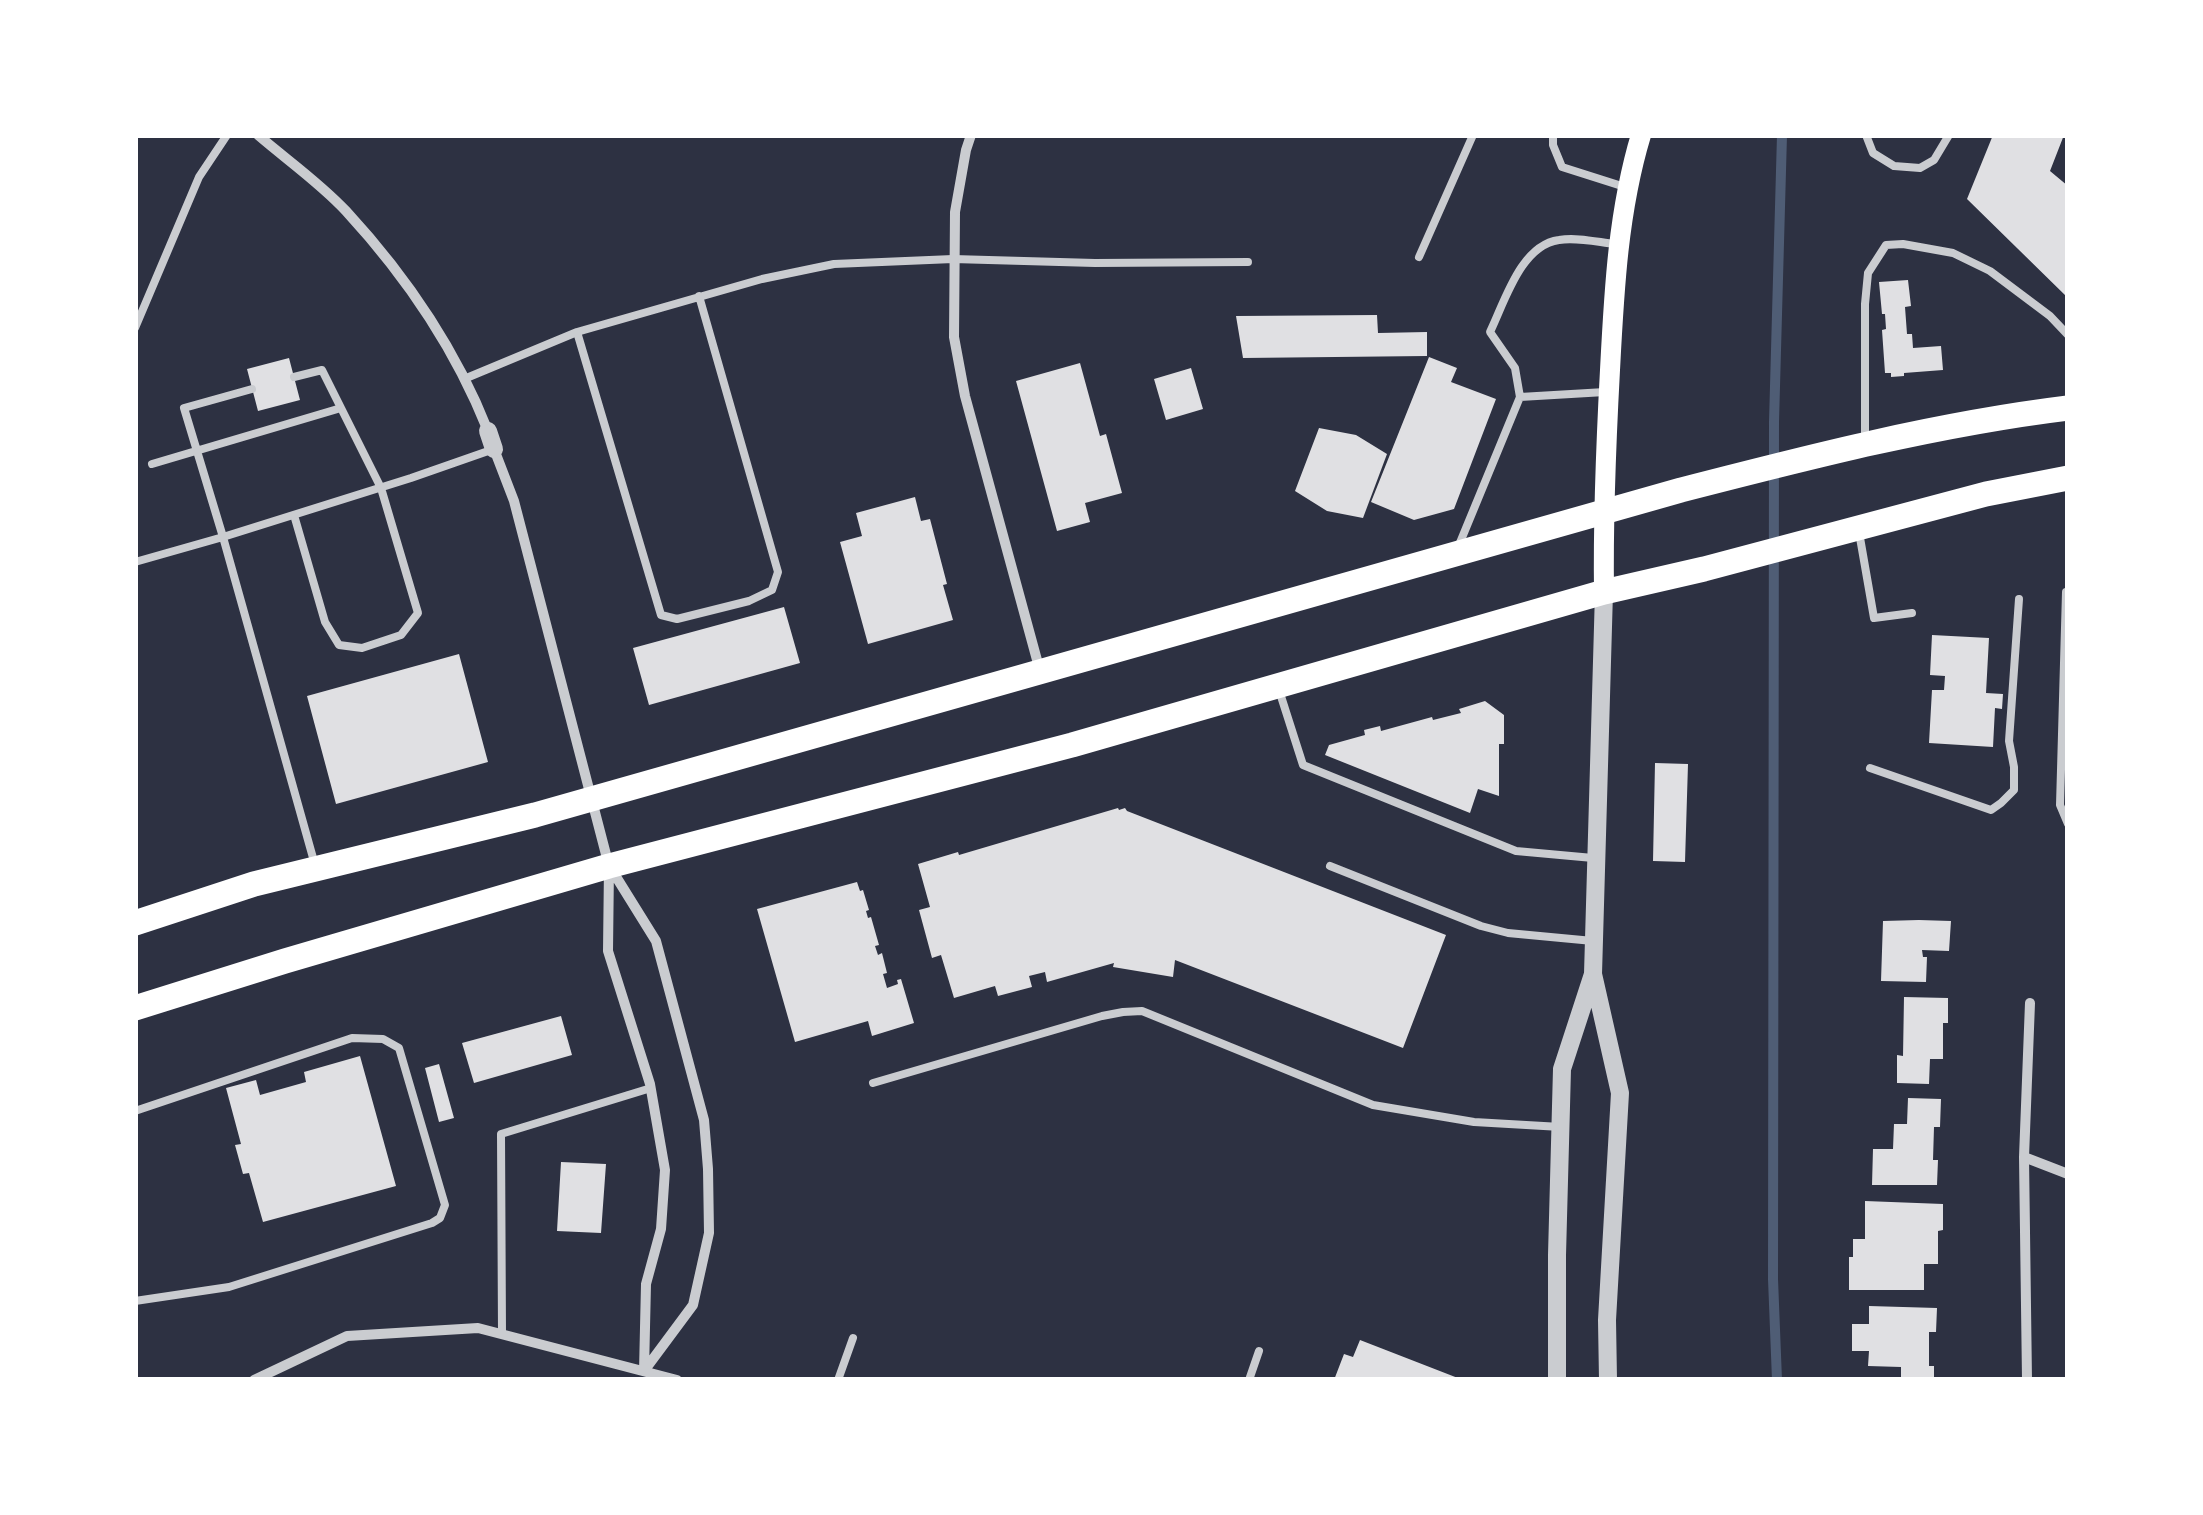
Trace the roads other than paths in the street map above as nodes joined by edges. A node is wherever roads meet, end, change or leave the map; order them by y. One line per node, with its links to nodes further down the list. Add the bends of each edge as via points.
1 (227, 135): 15 (lane, via 198,177)
2 (258, 135): 19 (street, via 344,210 427,312)
3 (971, 135): 12 (street)
4 (1473, 135): 11 (lane)
5 (1553, 135): 9 (lane, via 1562,167)
6 (1641, 135): 9 (main road)
7 (1866, 135): 8 (lane, via 1884,160 1920,168)
8 (1950, 135)
9 (1629, 188): 10 (main road)
10 (1620, 244): 21 (main road); 22 (lane, via 1563,239 1544,243 1526,258 1490,332 1515,368)
11 (1419, 257)
12 (953, 259): 13 (lane); 14 (lane, via 834,264); 41 (street, via 954,337 965,396)
13 (1248, 262)
14 (699, 296): 16 (lane); 16 (lane, via 778,572 772,590 749,601 676,619 660,616)
15 (135, 328)
16 (577, 332): 19 (lane)
17 (2068, 335): 26 (lane, via 1978,265 1953,253 1886,245 1868,273)
18 (294, 378): 23 (lane, via 322,370)
19 (464, 379): 25 (street)
20 (252, 389): 27 (lane, via 184,408)
21 (1608, 392): 22 (lane); 31 (main road)
22 (1520, 397): 35 (lane)
23 (342, 408): 27 (lane); 30 (lane)
24 (2068, 408): 26 (main road)
25 (491, 440): 30 (lane); 44 (street, via 514,500)
26 (1865, 444): 31 (main road)
27 (197, 452): 28 (lane); 34 (lane)
28 (152, 464)
29 (2068, 478): 33 (main road)
30 (381, 488): 32 (lane); 32 (lane, via 418,613 401,636 362,648 339,644 324,622)
31 (1603, 511): 35 (main road); 37 (main road)
32 (294, 515): 34 (lane)
33 (1858, 528): 37 (main road); 40 (lane, via 1874,618)
34 (223, 537): 36 (lane); 50 (lane)
35 (1456, 553): 41 (main road)
36 (135, 562)
37 (1604, 592): 42 (main road); 47 (street)
38 (2066, 592): 45 (lane)
39 (2020, 599): 43 (lane, via 2009,741 2014,790 1991,810)
40 (1912, 613)
41 (1040, 670): 44 (main road)
42 (1278, 686): 47 (lane, via 1303,765 1516,851); 48 (main road)
43 (1870, 768)
44 (592, 798): 48 (street); 50 (main road)
45 (2064, 805): 46 (lane)
46 (2068, 824)
47 (1597, 858): 52 (street)
48 (609, 866): 55 (main road); 57 (street, via 608,951); 66 (street, via 656,941 704,1120 708,1169 708,1233 693,1306)
49 (1330, 866): 52 (lane, via 1480,926)
50 (316, 868): 51 (main road)
51 (135, 924)
52 (1594, 942): 53 (street)
53 (1593, 974): 59 (street, via 1562,1069); 72 (street, via 1620,1093)
54 (2030, 1004): 60 (street)
55 (135, 1008)
56 (873, 1083): 59 (lane, via 1102,1016 1142,1011 1373,1105 1474,1122)
57 (650, 1088): 63 (lane, via 501,1134); 66 (street, via 665,1170 661,1229 646,1284)
58 (135, 1111): 62 (lane, via 352,1038 382,1038 399,1048 445,1205 432,1223 229,1287)
59 (1561, 1127): 71 (street)
60 (2024, 1157): 61 (street); 73 (street)
61 (2068, 1174)
62 (135, 1301)
63 (502, 1334): 66 (street); 67 (street, via 478,1328 348,1336)
64 (853, 1338): 69 (lane)
65 (1259, 1351): 70 (lane)
66 (644, 1371): 68 (street)
67 (254, 1380)
68 (677, 1380)
69 (838, 1380)
70 (1249, 1380)
71 (1557, 1380)
72 (1608, 1380)
73 (2027, 1380)

